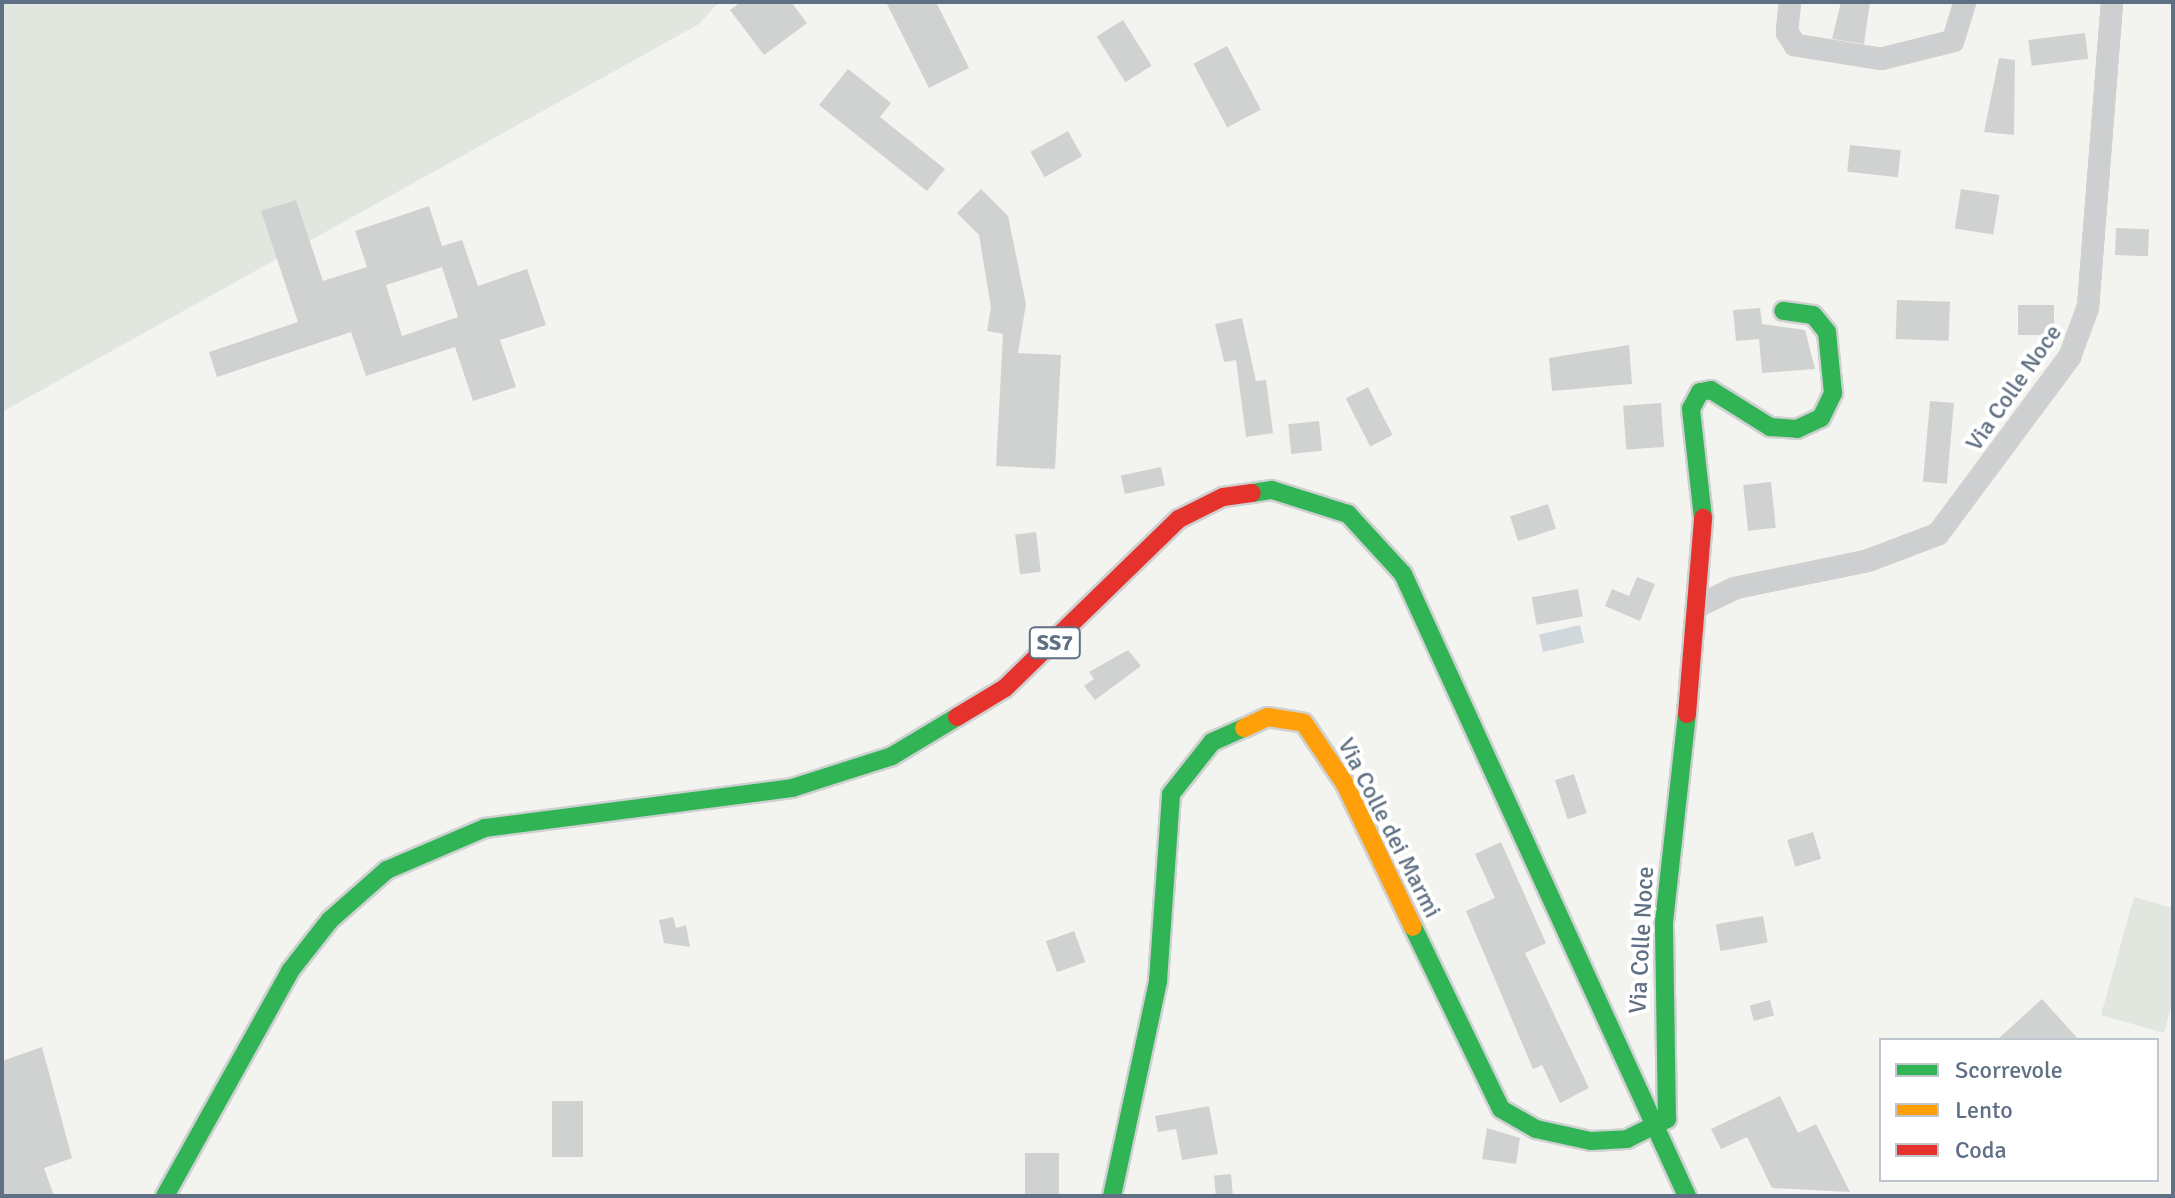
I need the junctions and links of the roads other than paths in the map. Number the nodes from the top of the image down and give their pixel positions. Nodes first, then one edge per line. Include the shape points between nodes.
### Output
1 (1790, 2) edge
2 (1965, 2) edge
3 (2112, 2) edge
4 (1783, 311) dead end
5 (1698, 606) junction
6 (1656, 1128) junction
7 (165, 1196) edge
8 (1112, 1196) edge
9 (1687, 1196) edge

1 - 2 street via 1787,32 1795,45 1872,59 1946,45 1961,30
3 - 5 street, Via Colle Noce via 2088,307 2070,356 1938,534 1867,561 1735,588
4 - 5 main road, Via Colle Noce via 1806,312 1824,325 1832,400 1815,423 1788,429 1756,422 1716,392 1695,397 1691,425 1706,533
5 - 6 main road, Via Colle Noce via 1663,933 1661,1042 1671,1107
6 - 7 main road, SS7 via 1403,574 1348,514 1272,490 1223,497 1179,519 1017,679 892,756 761,793 499,825 441,841 387,870 330,920 290,971
6 - 8 main road, Via Colle dei Marmi via 1618,1141 1580,1140 1529,1126 1501,1109 1345,784 1304,723 1268,717 1205,748 1171,794 1154,1006
6 - 9 main road, SS7

